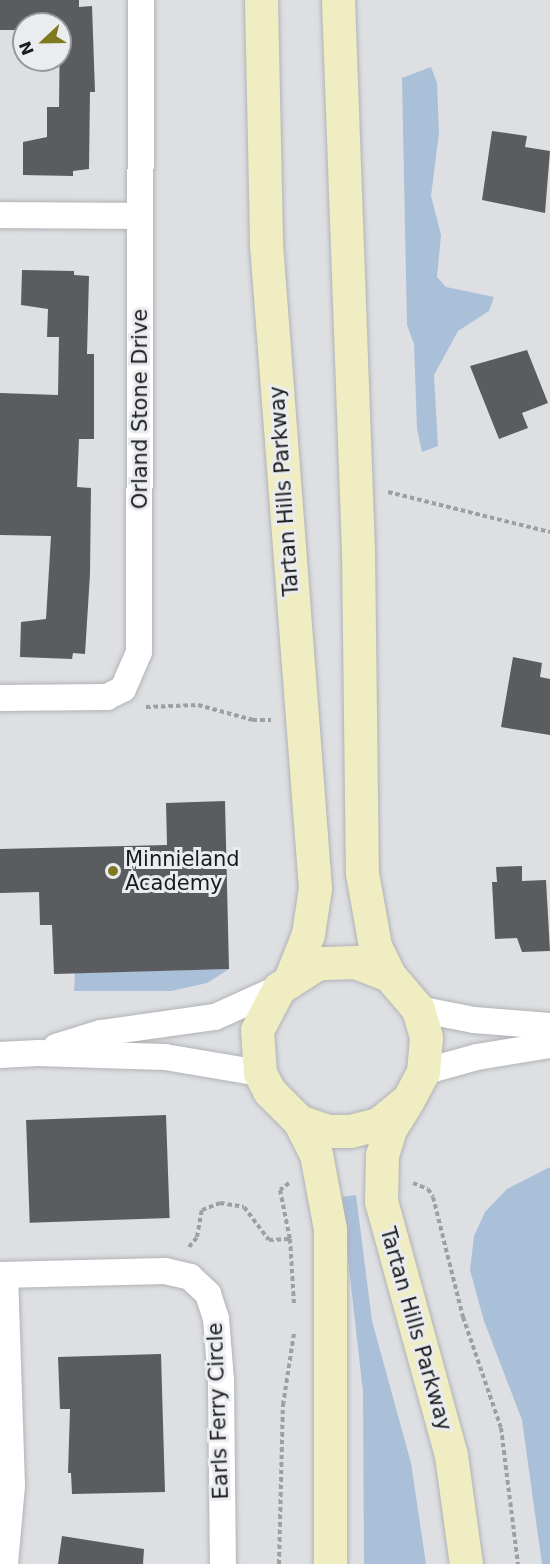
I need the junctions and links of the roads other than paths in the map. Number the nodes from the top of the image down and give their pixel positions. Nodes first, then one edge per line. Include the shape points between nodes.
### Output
1 (141, 0) edge
2 (261, 0) edge
3 (338, 0) edge
4 (0, 215) edge
5 (140, 216) junction
6 (0, 698) edge
7 (389, 975) junction
8 (285, 982) junction
9 (418, 1009) junction
10 (550, 1026) edge
11 (550, 1045) edge
12 (38, 1053) junction
13 (0, 1055) edge
14 (423, 1072) junction
15 (260, 1073) junction
16 (408, 1100) junction
17 (299, 1121) junction
18 (3, 1275) edge
19 (4, 1564) edge
20 (223, 1564) edge
21 (330, 1564) edge
22 (466, 1564) edge

1 - 5 street, Orland Stone Drive
2 - 8 street, Tartan Hills Parkway via 266,244 315,888 308,934
3 - 7 street, Tartan Hills Parkway via 355,484 362,873 375,946
4 - 5 street
5 - 6 street, Orland Stone Drive via 139,652 123,689 107,697
7 - 8 street, Tartan Hills Parkway via 372,966 336,960 318,963
7 - 9 street, Tartan Hills Parkway
8 - 12 street via 214,1017 101,1033
8 - 15 street, Tartan Hills Parkway via 257,1030
9 - 10 street via 474,1020
9 - 14 street, Tartan Hills Parkway via 426,1037
11 - 14 street via 477,1057
12 - 13 street
12 - 15 street via 165,1056
14 - 16 street, Tartan Hills Parkway
15 - 17 street, Tartan Hills Parkway via 283,1109
16 - 17 street, Tartan Hills Parkway via 378,1124 350,1131 328,1131
16 - 22 street, Tartan Hills Parkway via 390,1129 378,1179 395,1257 451,1455
17 - 21 street, Tartan Hills Parkway via 316,1154 330,1229
18 - 19 street via 12,1485
18 - 20 street, Earls Ferry Circle via 179,1273 190,1277 208,1294 216,1318

